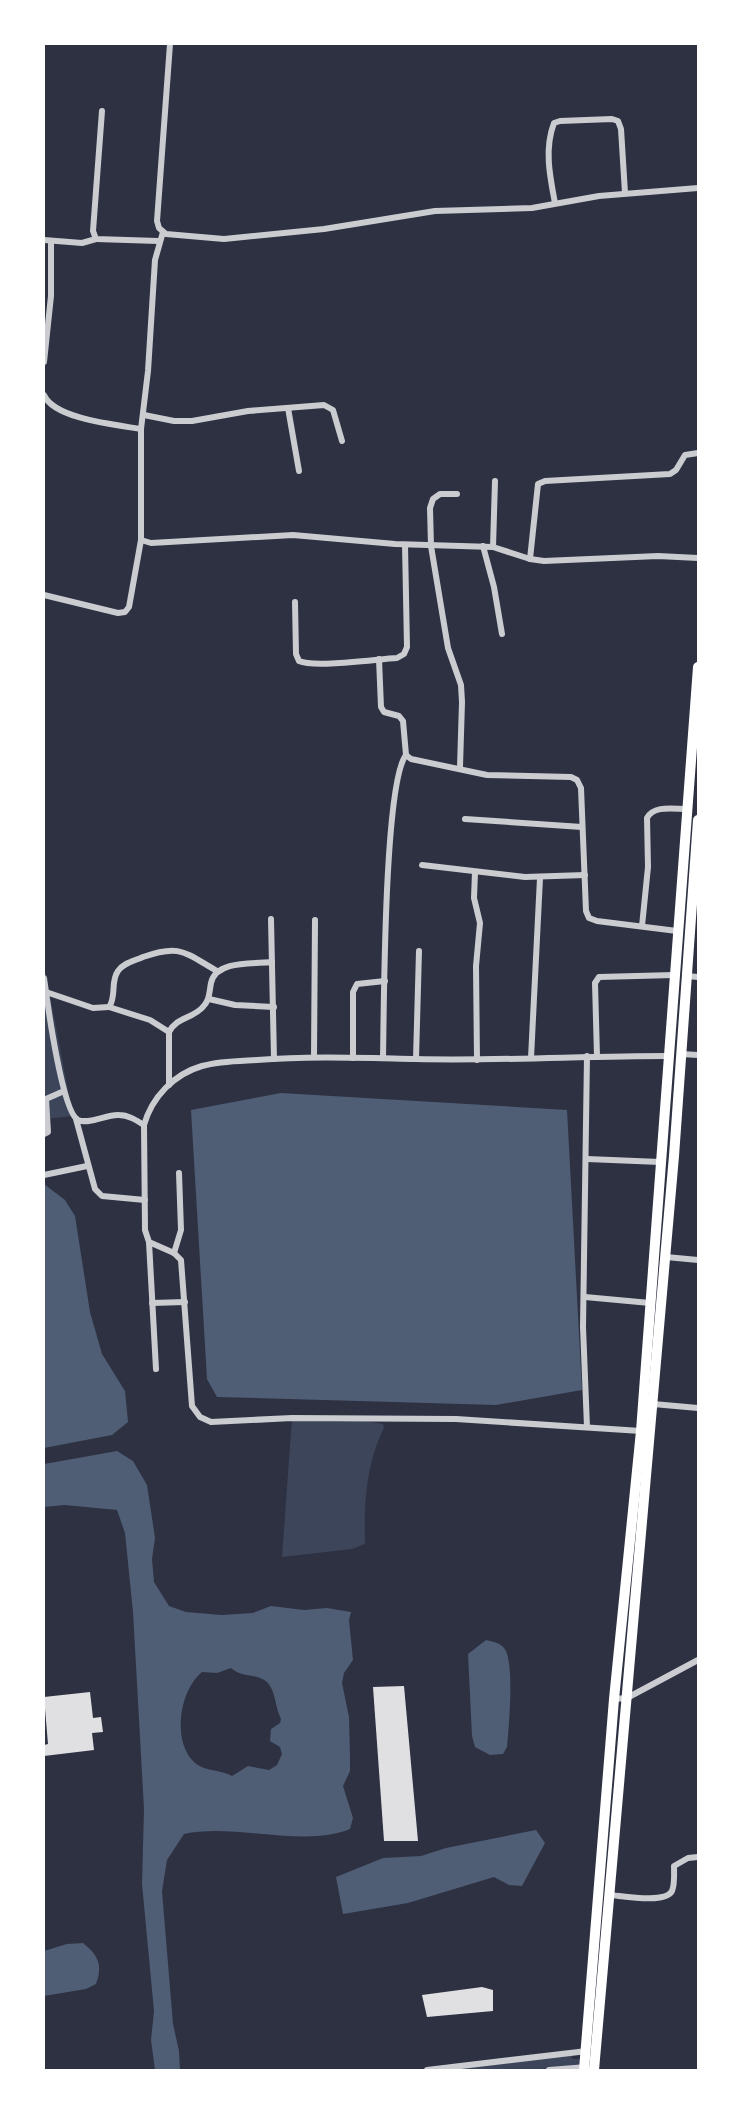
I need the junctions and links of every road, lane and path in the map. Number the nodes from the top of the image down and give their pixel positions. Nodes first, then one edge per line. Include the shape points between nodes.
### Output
1 (170, 44) edge
2 (102, 111) dead end
3 (699, 188) edge
4 (626, 194) junction
5 (555, 204) junction
6 (163, 232) junction
7 (96, 239) junction
8 (44, 240) edge
9 (51, 241) junction
10 (158, 241) junction
11 (44, 362) edge
12 (44, 395) edge
13 (288, 408) junction
14 (144, 415) junction
15 (141, 429) junction
16 (342, 441) dead end
17 (699, 453) edge
18 (299, 471) dead end
19 (495, 481) dead end
20 (457, 494) dead end
21 (141, 540) junction
22 (405, 545) junction
23 (431, 546) junction
24 (483, 546) junction
25 (493, 547) junction
26 (699, 558) edge
27 (530, 560) junction
28 (44, 595) edge
29 (295, 602) dead end
30 (502, 634) dead end
31 (379, 659) junction
32 (699, 667) edge
33 (405, 755) junction
34 (460, 767) junction
35 (687, 809) junction
36 (465, 819) dead end
37 (699, 820) edge
38 (582, 827) junction
39 (422, 865) dead end
40 (475, 872) junction
41 (585, 875) junction
42 (540, 878) junction
43 (696, 879) edge
44 (271, 919) dead end
45 (315, 920) dead end
46 (642, 926) junction
47 (677, 931) junction
48 (419, 951) dead end
49 (272, 962) junction
50 (217, 971) junction
51 (674, 975) junction
52 (693, 976) edge
53 (44, 978) edge
54 (385, 981) junction
55 (46, 992) junction
56 (209, 999) junction
57 (109, 1007) junction
58 (274, 1007) junction
59 (671, 1010) junction
60 (685, 1012) junction
61 (170, 1032) junction
62 (681, 1054) junction
63 (699, 1055) edge
64 (587, 1056) junction
65 (597, 1056) junction
66 (667, 1056) junction
67 (314, 1058) junction
68 (353, 1058) junction
69 (382, 1058) junction
70 (531, 1058) junction
71 (274, 1059) junction
72 (416, 1059) junction
73 (477, 1060) junction
74 (169, 1085) junction
75 (64, 1091) junction
76 (76, 1119) junction
77 (144, 1125) junction
78 (44, 1134) edge
79 (587, 1158) junction
80 (660, 1162) junction
81 (87, 1166) junction
82 (179, 1173) dead end
83 (44, 1175) edge
84 (145, 1200) junction
85 (149, 1242) junction
86 (174, 1253) junction
87 (666, 1257) junction
88 (699, 1260) edge
89 (585, 1297) junction
90 (185, 1302) junction
91 (152, 1303) junction
92 (650, 1303) junction
93 (156, 1369) dead end
94 (653, 1404) junction
95 (699, 1408) edge
96 (587, 1427) junction
97 (641, 1431) junction
98 (699, 1660) edge
99 (627, 1698) junction
100 (614, 1699) junction
101 (699, 1857) edge
102 (610, 1894) junction
103 (589, 2050) junction
104 (589, 2069) edge
105 (427, 2070) edge
106 (549, 2070) edge

1 - 6 street via 157,221
2 - 7 street via 93,231
3 - 4 street
4 - 5 street
4 - 5 street via 618,121 560,121 554,123 551,131 548,154
5 - 6 street via 507,210 435,211 324,229 224,239
6 - 10 street
7 - 9 street via 82,243
7 - 10 street
8 - 9 street
9 - 11 street via 51,296
10 - 14 street
12 - 15 street via 54,408
13 - 14 street via 192,421
13 - 16 street via 329,406
13 - 18 street
14 - 15 street
15 - 21 street
17 - 27 street via 685,455 670,474 538,484
19 - 25 street
20 - 23 street via 440,494 433,499
21 - 22 street via 151,543 276,534
21 - 28 street via 125,612
22 - 23 street
22 - 31 street via 407,647 397,658
23 - 24 street
23 - 34 street via 448,648 461,685
24 - 25 street
24 - 30 street
25 - 27 street
26 - 27 street
29 - 31 street via 299,661
31 - 33 street via 381,707 403,721
32 - 35 main road
33 - 34 street
33 - 54 street via 399,770 390,844
34 - 38 street via 487,775 571,777 581,788
35 - 46 street via 656,809 646,818 648,867
35 - 47 main road
36 - 38 street
37 - 43 main road
38 - 41 street
39 - 40 street
40 - 42 street
40 - 73 street via 474,898 480,923 476,966
41 - 42 street
41 - 46 street via 589,918
42 - 70 street
43 - 52 main road
44 - 49 street
45 - 67 street
46 - 47 street
47 - 51 main road
48 - 72 street
49 - 50 street
49 - 58 street
50 - 56 street
50 - 57 street via 181,951 160,951 119,969 114,1000
51 - 59 main road
51 - 65 street via 599,977 595,983
52 - 60 main road
53 - 55 street
54 - 68 street via 357,984 353,992
54 - 69 street
55 - 57 street via 93,1008
55 - 75 street
56 - 58 street
56 - 61 street via 201,1009 173,1024
57 - 61 street via 150,1020
58 - 71 street
59 - 60 main road
59 - 66 main road
60 - 62 main road
61 - 74 street
62 - 63 street
62 - 87 main road
64 - 65 street
64 - 70 street
64 - 79 street
65 - 66 street
66 - 80 main road
67 - 68 street
67 - 71 street
68 - 69 street
69 - 72 street
70 - 73 street
71 - 74 street via 201,1066
72 - 73 street
74 - 77 street via 148,1110
75 - 76 street
75 - 78 street via 46,1099 49,1126
76 - 77 street via 82,1122 117,1114
76 - 81 street
77 - 84 street
79 - 80 street
79 - 89 street
80 - 92 main road
81 - 83 street
81 - 84 street via 94,1189 102,1196
82 - 86 street via 181,1230
84 - 85 street
85 - 86 street
85 - 91 street
86 - 90 street via 181,1260
87 - 88 street
87 - 94 main road
89 - 92 street
89 - 96 street
90 - 91 street
90 - 96 street via 192,1406 200,1417 211,1422 292,1418 456,1419
91 - 93 street
92 - 97 main road
94 - 95 street
94 - 99 main road
96 - 97 street
97 - 100 main road
98 - 99 street
99 - 100 street
99 - 102 main road
100 - 103 main road
101 - 102 street via 674,1866 672,1891 666,1896
102 - 103 main road
103 - 104 main road
103 - 105 street
104 - 106 street

